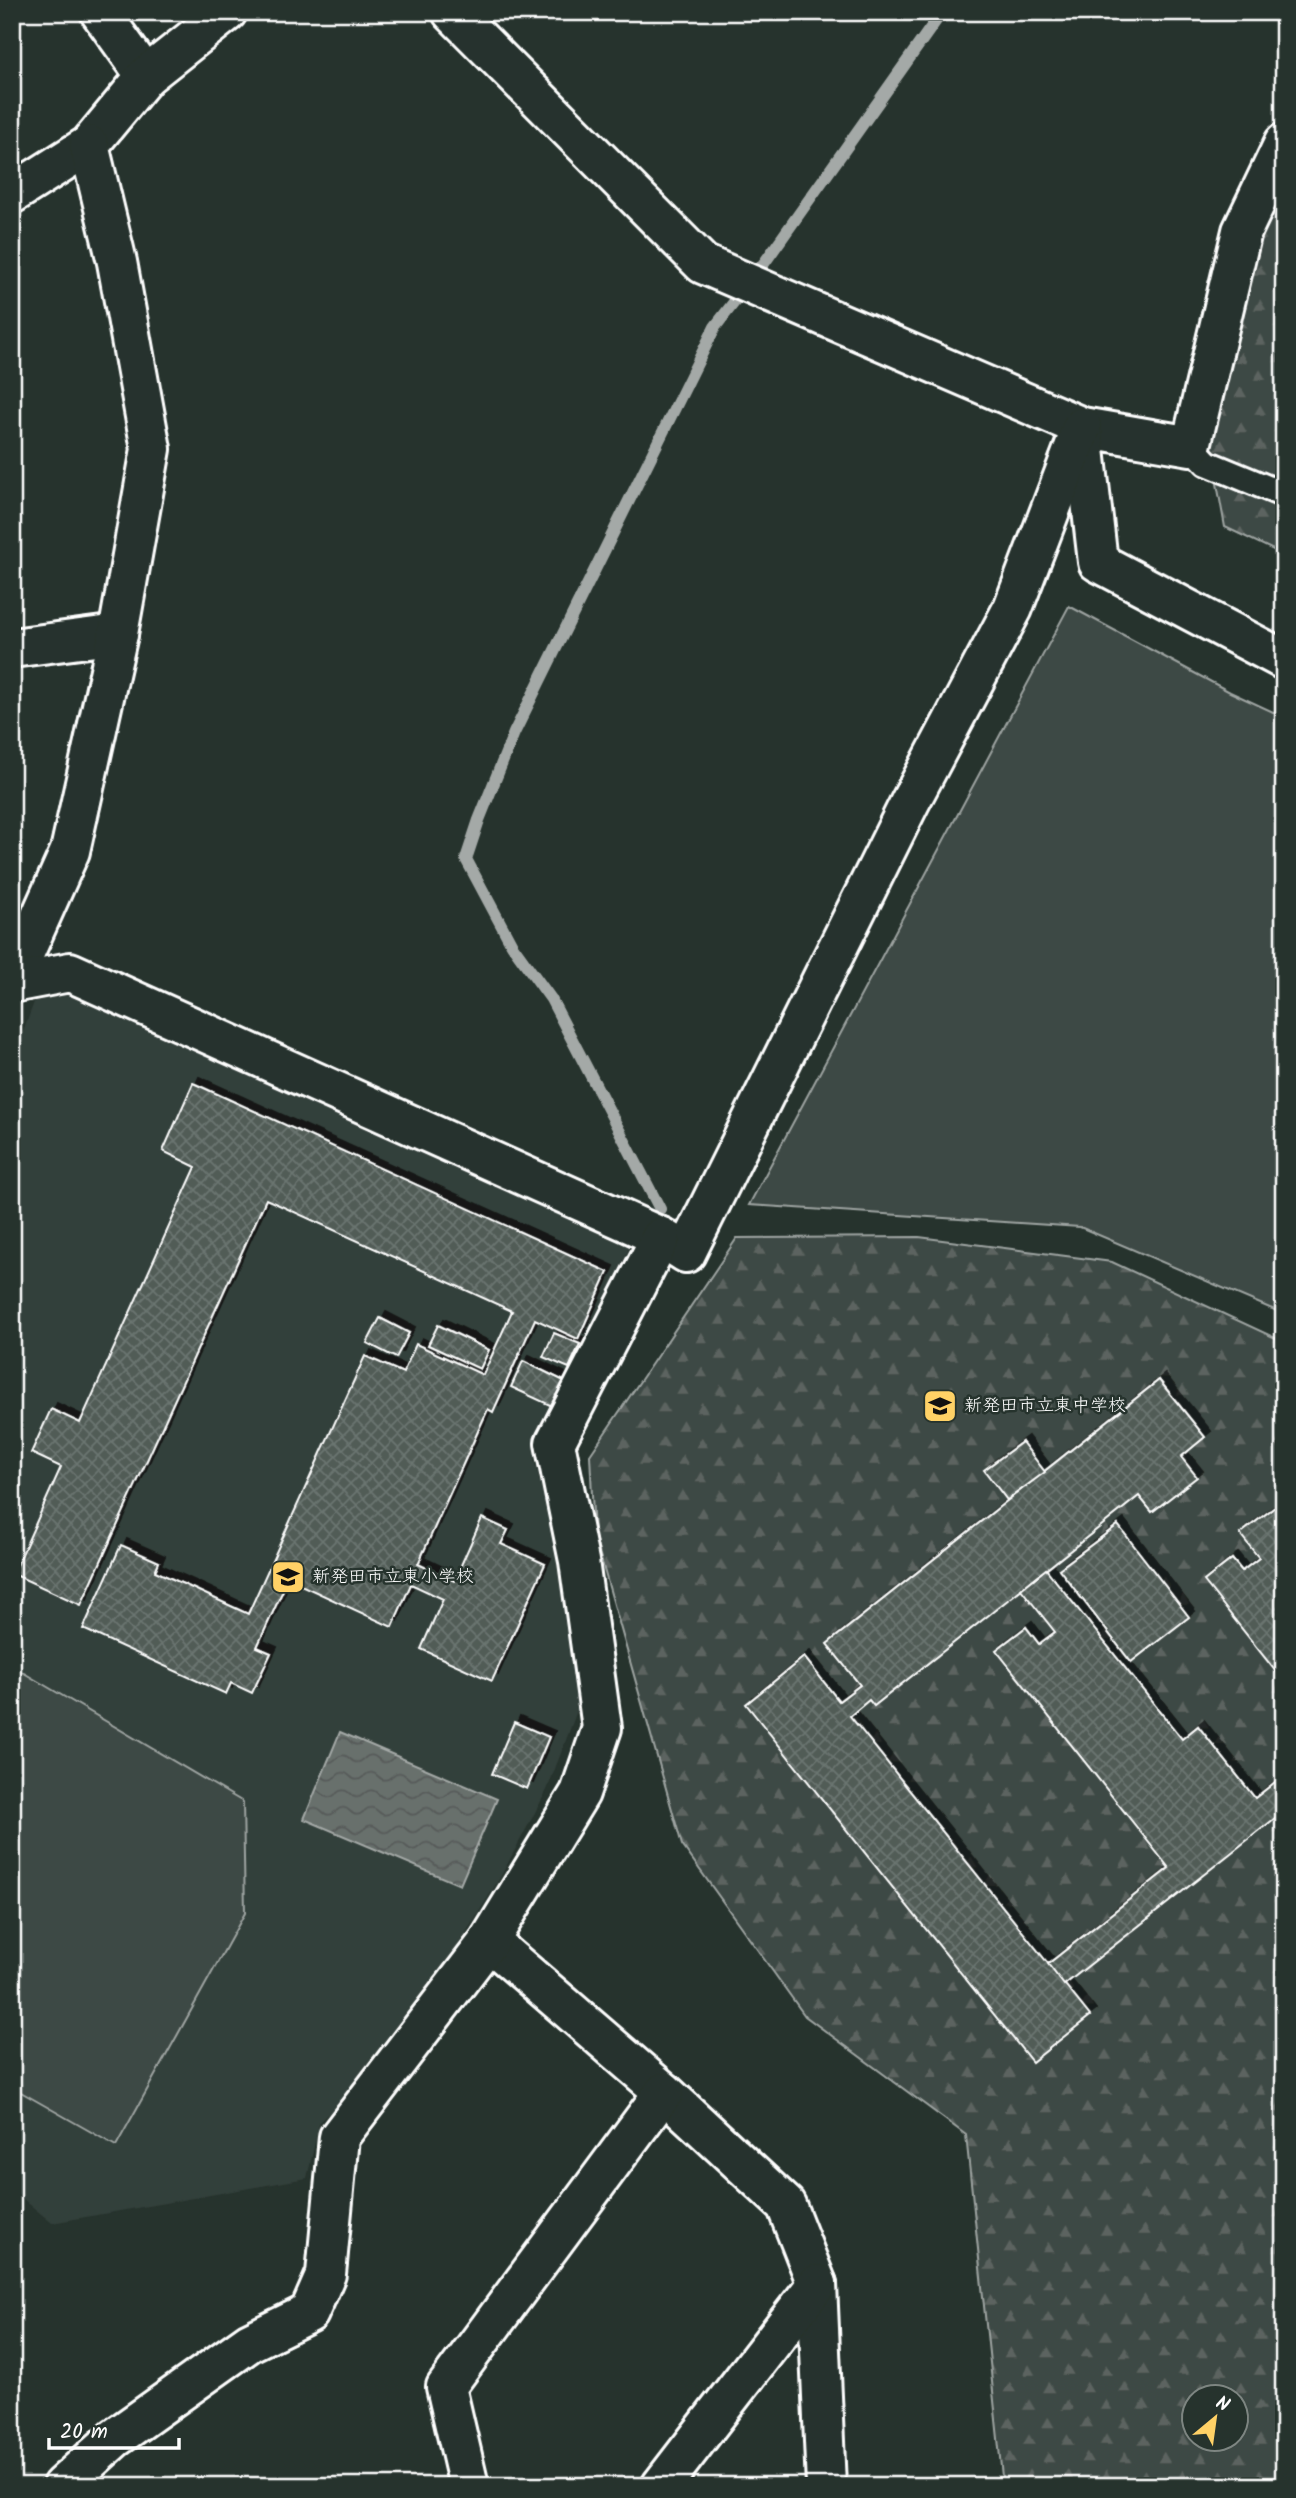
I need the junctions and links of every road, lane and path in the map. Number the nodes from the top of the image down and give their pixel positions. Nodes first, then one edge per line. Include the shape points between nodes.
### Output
1 (100, 12) edge
2 (227, 12) edge
3 (452, 12) edge
4 (146, 76) junction
5 (1284, 144) edge
6 (89, 145) junction
7 (12, 194) edge
8 (1082, 427) junction
9 (1191, 446) junction
10 (1284, 495) edge
11 (118, 634) junction
12 (12, 648) edge
13 (1284, 660) edge
14 (12, 982) edge
15 (661, 1237) junction
16 (489, 1941) junction
17 (664, 2092) junction
18 (817, 2284) junction
19 (62, 2486) edge
20 (469, 2486) edge
21 (661, 2486) edge
22 (826, 2486) edge

1 - 4 street
2 - 4 street
3 - 8 street via 703,264
4 - 6 street
5 - 9 street via 1242,231
6 - 7 street
6 - 11 street via 117,262 151,449
8 - 9 street
8 - 13 street via 1098,562
8 - 15 street via 1013,608 910,802 686,1253
9 - 10 lane via 1207,463
11 - 12 street
11 - 14 street via 69,851
14 - 15 street via 70,972
15 - 16 street via 555,1443 579,1561 602,1728 580,1793
16 - 17 street
16 - 19 street via 339,2137 326,2274 309,2313 250,2342 115,2438
17 - 18 street via 786,2205
17 - 20 street via 446,2387
18 - 21 street
18 - 22 street

